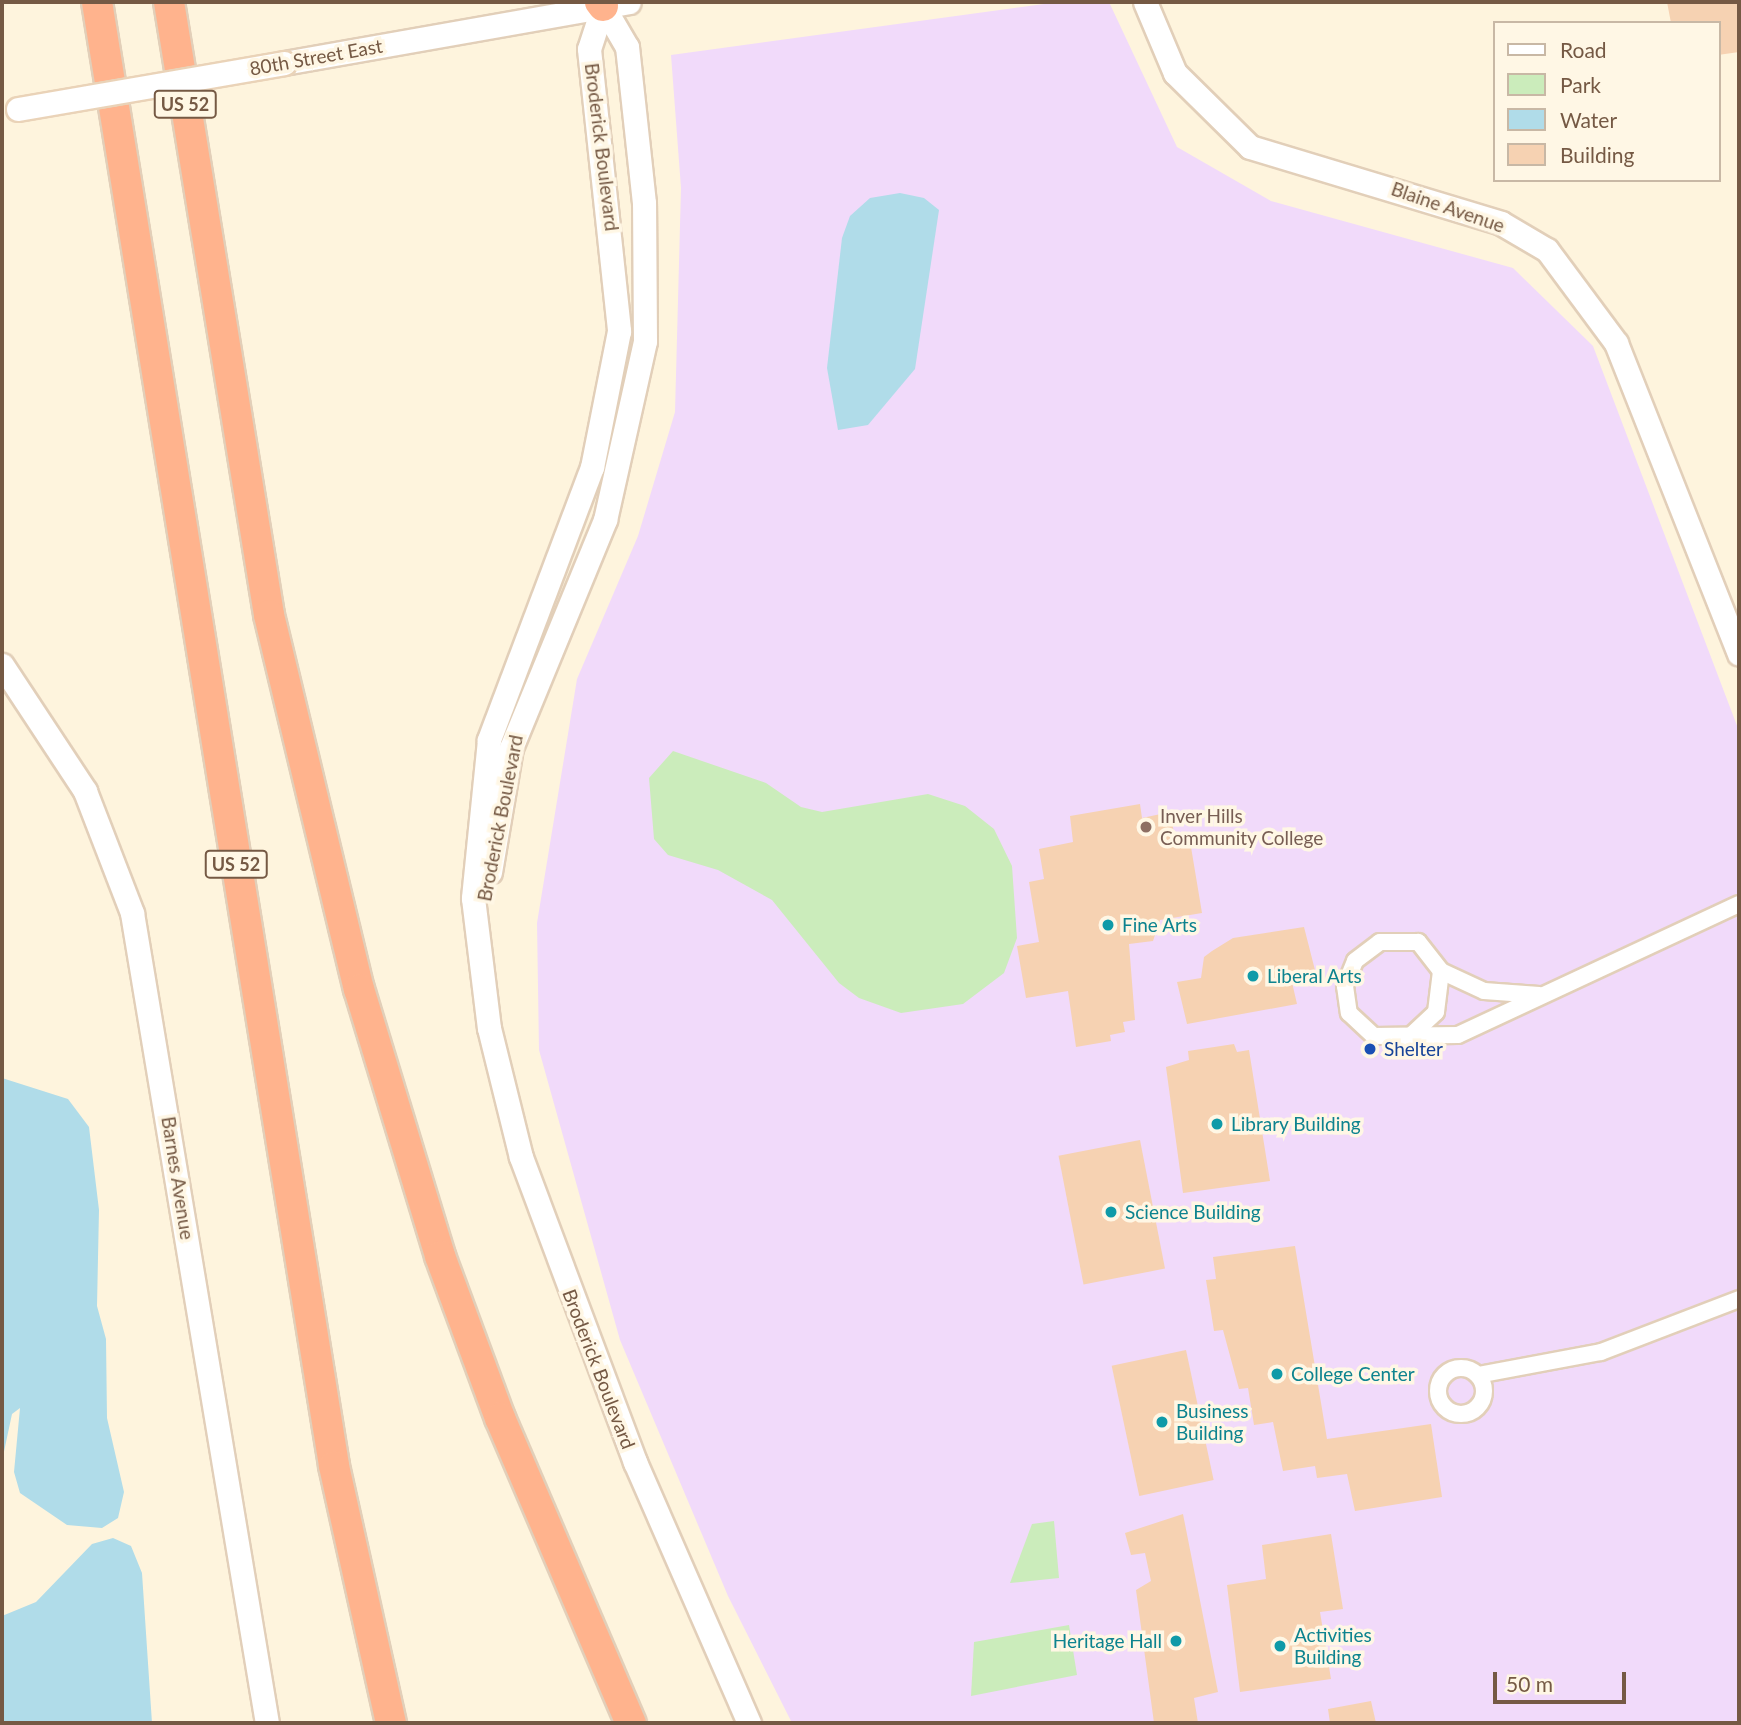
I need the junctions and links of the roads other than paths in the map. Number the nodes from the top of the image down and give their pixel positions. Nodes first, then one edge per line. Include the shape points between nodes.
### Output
1 (79, 2) edge
2 (97, 2) edge
3 (169, 2) edge
4 (188, 2) edge
5 (1145, 2) edge
6 (609, 3) edge
7 (10, 110) edge
8 (201, 207) junction
9 (131, 219) junction
10 (1739, 654) edge
11 (2, 665) edge
12 (1739, 904) edge
13 (479, 919) junction
14 (1441, 971) junction
15 (1539, 995) junction
16 (1406, 1040) junction
17 (1739, 1299) edge
18 (1478, 1374) dead end
19 (267, 1723) edge
20 (391, 1723) edge
21 (631, 1723) edge
22 (750, 1723) edge

1 - 9 highway
2 - 9 highway, US 52
3 - 8 highway, US 52
4 - 8 highway
5 - 10 street, Blaine Avenue via 1175,73 1250,147 1501,223 1547,250 1616,342
6 - 7 street, 80th Street East, bridge
6 - 13 street, Broderick Boulevard via 589,50 619,331 592,467 489,740 473,898
6 - 13 street, Broderick Boulevard via 627,47 644,203 645,341 605,520 510,748
8 - 21 highway, US 52 via 276,654 359,989 440,1256 500,1418
9 - 20 highway, US 52 via 334,1466
11 - 19 street, Barnes Avenue via 85,791 132,913
12 - 15 street
13 - 22 street, Broderick Boulevard via 489,1028 521,1157 635,1462
14 - 15 street via 1484,991
14 - 16 street via 1436,1012
14 - 16 street via 1418,942 1380,942 1355,961 1345,986 1349,1013 1374,1036
15 - 16 street via 1458,1035
17 - 18 street via 1601,1352

